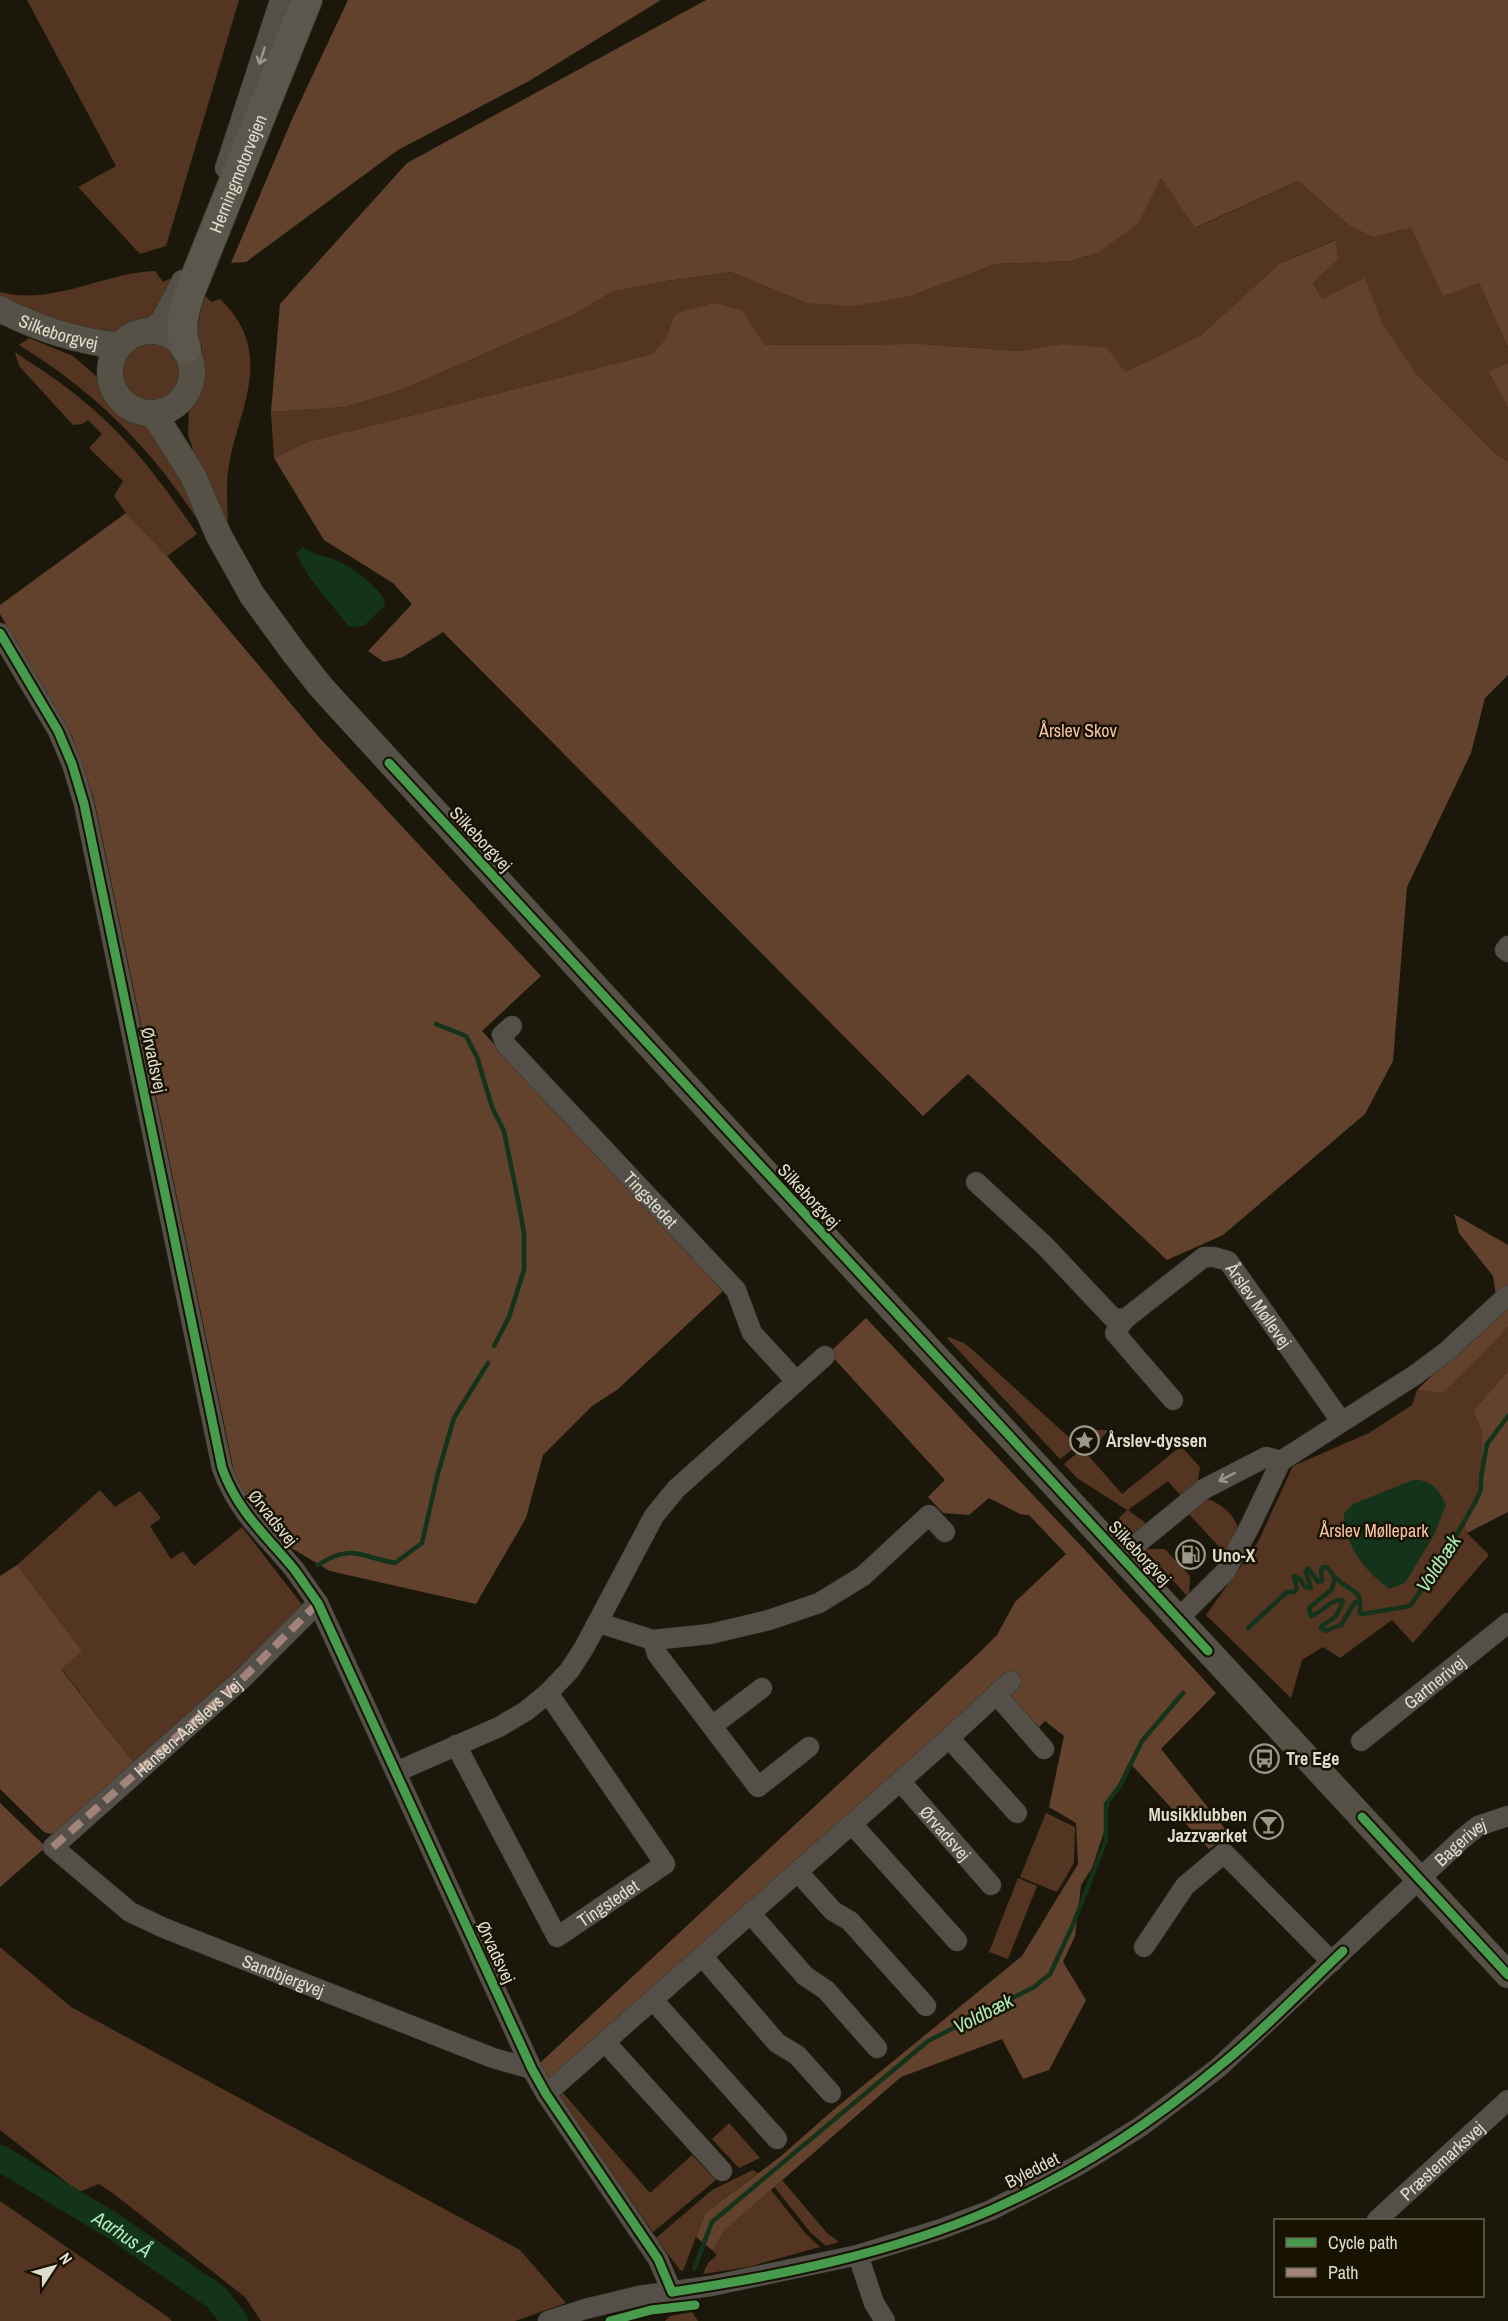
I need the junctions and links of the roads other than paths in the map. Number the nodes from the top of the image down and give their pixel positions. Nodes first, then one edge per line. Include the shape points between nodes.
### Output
1 (280, 0) edge
2 (307, 0) edge
3 (322, 0) edge
4 (242, 161) junction
5 (0, 309) edge
6 (0, 319) edge
7 (148, 331) junction
8 (119, 346) junction
9 (186, 349) junction
10 (110, 370) junction
11 (177, 405) junction
12 (154, 414) junction
13 (193, 476) junction
14 (0, 633) edge
15 (1508, 946) edge
16 (1508, 952) edge
17 (512, 1026) dead end
18 (976, 1182) dead end
19 (1508, 1295) edge
20 (1125, 1319) junction
21 (825, 1356) dead end
22 (796, 1381) junction
23 (1173, 1400) dead end
24 (1341, 1421) junction
25 (1281, 1461) junction
26 (945, 1532) dead end
27 (1121, 1557) junction
28 (318, 1603) junction
29 (1178, 1618) junction
30 (599, 1623) junction
31 (1508, 1623) edge
32 (653, 1640) junction
33 (762, 1688) dead end
34 (548, 1693) junction
35 (712, 1726) junction
36 (949, 1738) junction
37 (1361, 1741) dead end
38 (456, 1745) junction
39 (809, 1747) dead end
40 (1044, 1749) dead end
41 (396, 1772) junction
42 (900, 1781) junction
43 (1017, 1813) dead end
44 (1508, 1816) edge
45 (852, 1824) junction
46 (53, 1846) joint
47 (797, 1871) junction
48 (1419, 1879) junction
49 (992, 1885) dead end
50 (750, 1913) junction
51 (957, 1941) dead end
52 (1144, 1947) dead end
53 (702, 1956) junction
54 (1332, 1962) junction
55 (1508, 1975) edge
56 (653, 2000) junction
57 (926, 2006) dead end
58 (605, 2042) junction
59 (878, 2048) dead end
60 (532, 2069) junction
61 (831, 2093) dead end
62 (546, 2094) junction
63 (1508, 2100) edge
64 (777, 2139) dead end
65 (722, 2172) dead end
66 (1378, 2219) edge
67 (858, 2255) junction
68 (672, 2292) junction
69 (548, 2321) edge
70 (885, 2321) edge

1 -> 7 street, Herningmotorvejen via 206,221 174,298 161,320
2 - 4 highway, Herningmotorvejen
3 - 4 highway
4 - 9 highway, Herningmotorvejen via 183,314
5 - 8 main road, Silkeborgvej via 61,335
6 - 10 main road, Silkeborgvej
7 - 8 main road via 132,335
7 - 9 main road via 169,335
8 - 10 main road
9 - 11 main road via 192,363 192,379
10 - 12 main road via 115,393 122,402 142,413
11 - 12 main road
11 - 13 main road, Silkeborgvej
12 - 13 main road, Silkeborgvej
13 - 27 main road, Silkeborgvej via 219,536 252,595 321,687
14 - 28 street, Ørvadsvej via 58,731 84,804 222,1468 230,1491 244,1512
15 - 16 street
17 - 22 street, Tingstedet via 502,1035 506,1045 736,1290 753,1333
18 - 20 street via 1045,1246 1113,1318
19 - 24 street via 1446,1353
20 - 23 street via 1115,1333
20 - 24 street, Årslev Møllevej via 1204,1257 1228,1261
21 - 22 street
22 - 30 street via 676,1489 654,1516
24 - 25 street
25 -> 27 street via 1266,1457 1204,1489
25 - 29 street via 1225,1572
26 - 32 street via 928,1515 863,1576 819,1603 710,1634
27 - 29 main road, Silkeborgvej
28 - 41 street, Ørvadsvej
28 - 46 street, Hansen-Aarslevs Vej via 242,1679
29 - 48 main road, Silkeborgvej
30 - 32 street
30 - 34 street via 569,1671
31 - 37 street, Gartnerivej
32 - 35 street via 657,1654
33 - 35 street
34 - 38 street via 526,1711
34 - 38 street, Tingstedet via 665,1864 557,1937
35 - 39 street via 758,1787
36 - 40 street via 1004,1687
36 - 42 street
36 - 43 street
38 - 41 street
41 - 60 street, Ørvadsvej
42 - 45 street
42 - 49 street, Ørvadsvej
44 - 48 street, Bagerivej via 1478,1826
45 - 47 street
45 - 51 street
46 - 60 street, Sandbjergvej via 130,1912 164,1928 493,2058
47 - 50 street
47 - 57 street via 833,1911 850,1921
48 - 54 street, Byleddet
48 - 55 main road, Silkeborgvej
50 - 53 street
50 - 59 street via 805,1976 826,1990
52 - 54 street via 1185,1886 1224,1853
53 - 56 street
53 - 61 street via 777,2043 797,2055
54 - 67 street, Byleddet via 1218,2068 1104,2150 991,2210
56 - 58 street
56 - 64 street
58 - 62 street
58 - 65 street
60 - 62 street, Ørvadsvej
62 - 68 street, Ørvadsvej via 652,2251
63 - 66 street, Præstemarksvej
67 - 68 street, Byleddet
67 - 70 street via 874,2303
68 - 69 street, Byleddet via 639,2296

